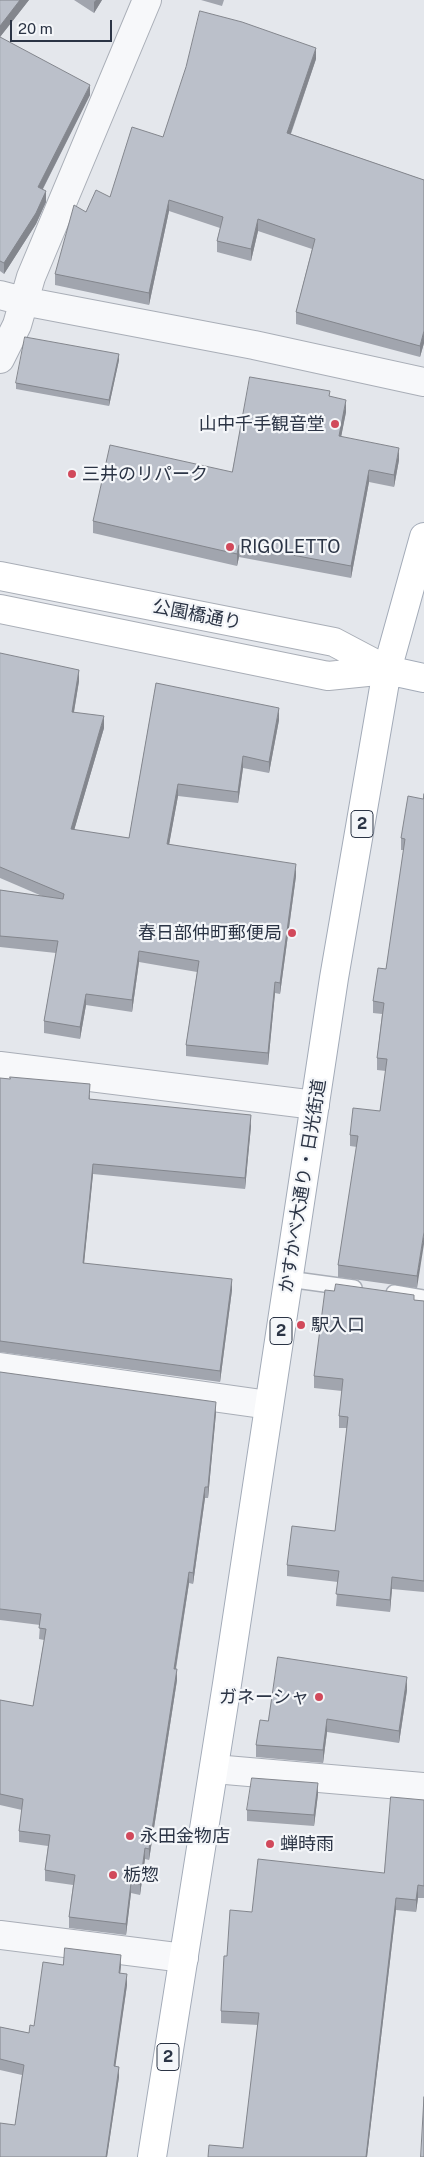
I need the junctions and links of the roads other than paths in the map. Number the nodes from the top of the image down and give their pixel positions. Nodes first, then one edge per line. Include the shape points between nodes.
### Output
1 (147, 0) edge
2 (11, 298) edge
3 (0, 359) edge
4 (424, 382) edge
5 (424, 536) edge
6 (0, 576) edge
7 (0, 609) edge
8 (387, 670) junction
9 (424, 678) edge
10 (0, 1066) edge
11 (315, 1105) junction
12 (288, 1279) junction
13 (424, 1298) edge
14 (0, 1367) edge
15 (269, 1405) junction
16 (214, 1769) junction
17 (424, 1787) edge
18 (0, 1935) edge
19 (184, 1958) junction
20 (152, 2157) edge

1 - 2 street via 31,277
2 - 3 street via 17,325
2 - 4 street
5 - 8 main road, かすかべ大通り・日光街道 / 2
6 - 8 main road, 公園橋通り via 334,642
7 - 8 main road, 公園橋通り via 328,676
8 - 9 main road, 公園橋通り
8 - 11 main road, かすかべ大通り・日光街道 / 2
10 - 11 street
11 - 12 main road, かすかべ大通り・日光街道 / 2
12 - 13 lane
12 - 15 main road, かすかべ大通り・日光街道 / 2
14 - 15 street
15 - 16 main road, かすかべ大通り・日光街道 / 2
16 - 17 street
16 - 19 main road, かすかべ大通り・日光街道 / 2
18 - 19 street
19 - 20 main road, 2

